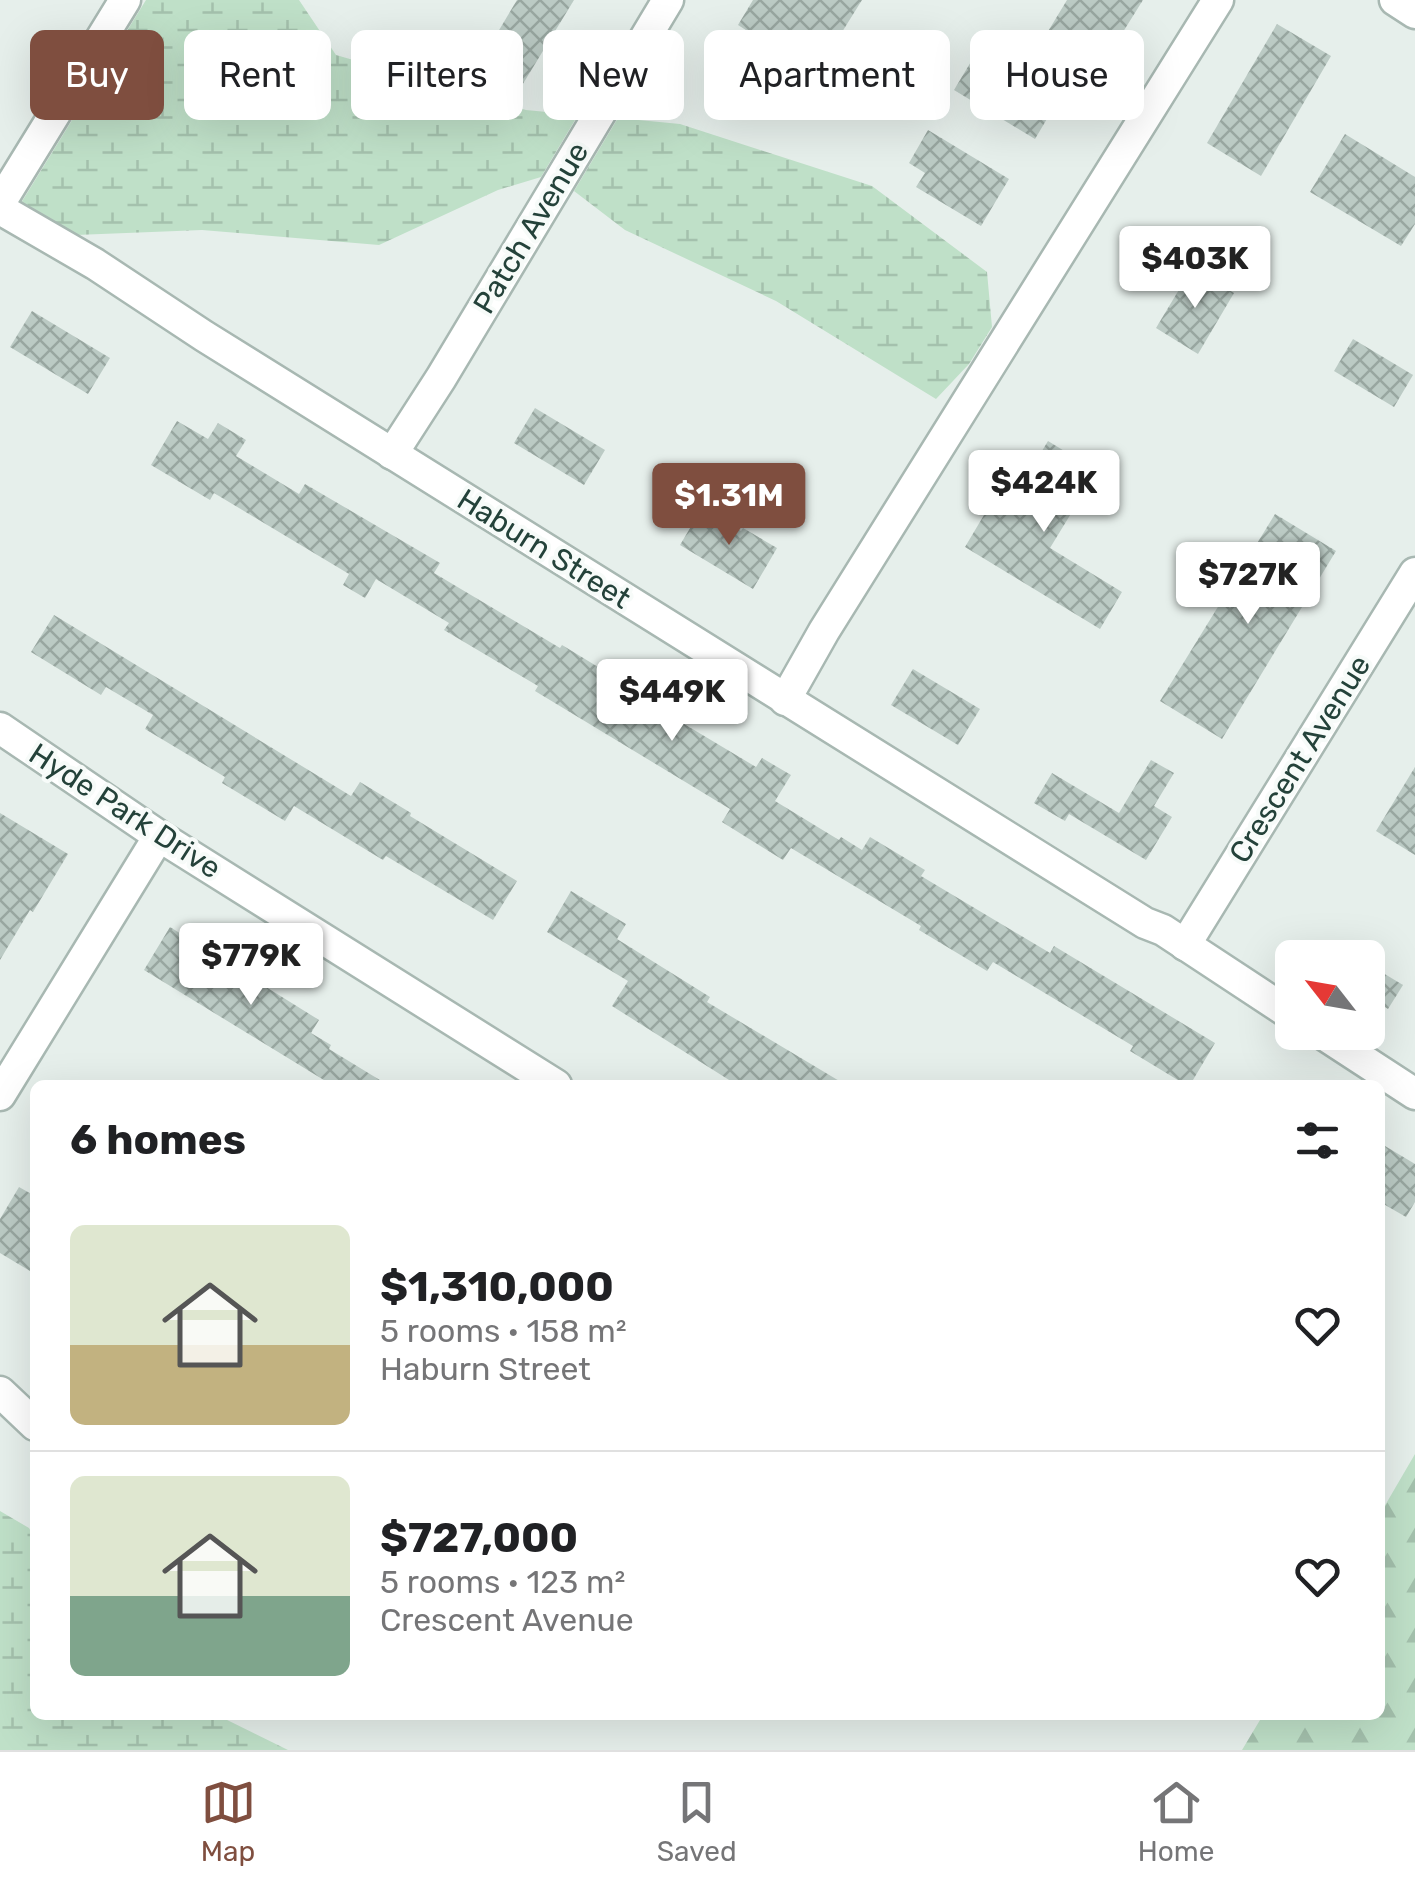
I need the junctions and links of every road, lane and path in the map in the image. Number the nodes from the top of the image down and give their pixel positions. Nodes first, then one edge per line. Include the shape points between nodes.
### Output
1 (125, 0) edge
2 (668, 0) edge
3 (1218, 0) edge
4 (1395, 0) edge
5 (1415, 12) edge
6 (0, 206) edge
7 (392, 454) junction
8 (1415, 573) edge
9 (784, 700) junction
10 (0, 728) edge
11 (159, 836) junction
12 (1184, 945) junction
13 (1275, 1004) edge
14 (1348, 1050) edge
15 (548, 1080) edge
16 (1415, 1094) edge
17 (0, 1095) edge
18 (0, 1392) edge
19 (30, 1420) edge

1 - 6 street
2 - 7 street, Patch Avenue
3 - 9 street
4 - 5 street
6 - 7 street, Haburn Street
7 - 9 street, Haburn Street
8 - 12 street, Crescent Avenue
9 - 12 street, Haburn Street
10 - 11 street, Hyde Park Drive
11 - 15 street, Hyde Park Drive
11 - 17 street
12 - 13 street, Haburn Street
14 - 16 street
18 - 19 street

